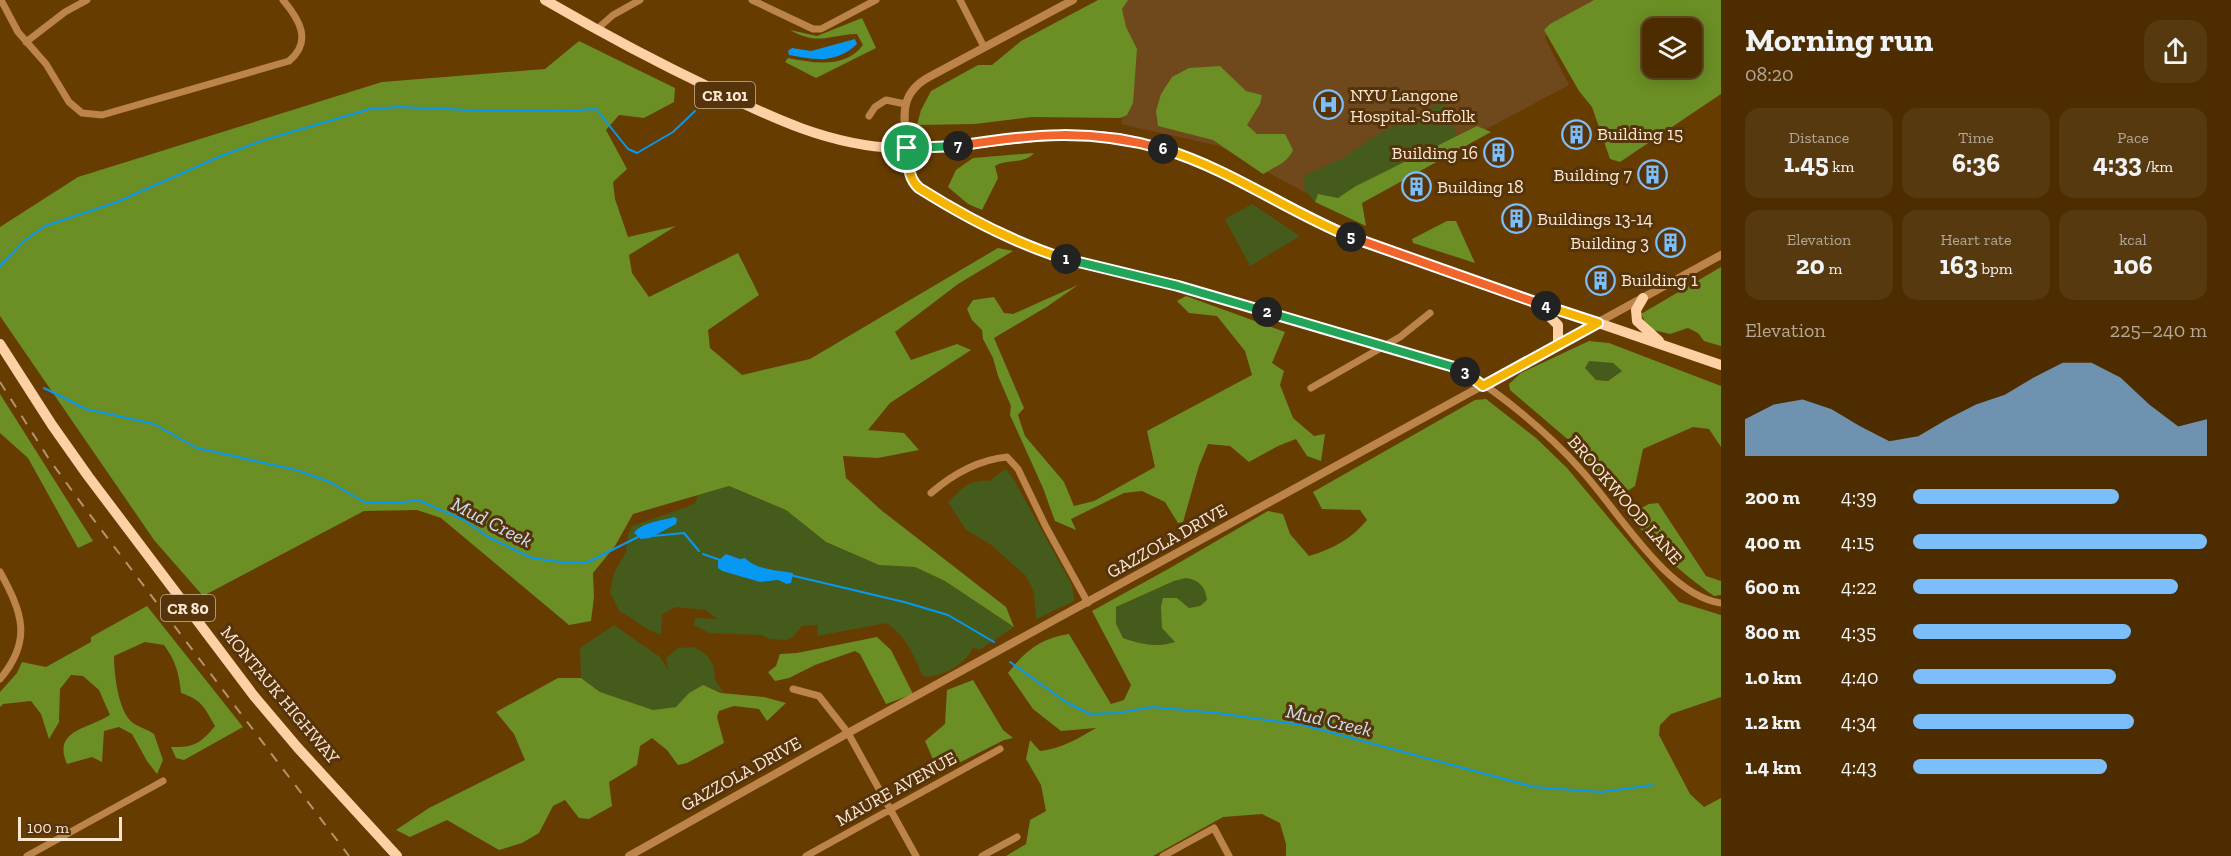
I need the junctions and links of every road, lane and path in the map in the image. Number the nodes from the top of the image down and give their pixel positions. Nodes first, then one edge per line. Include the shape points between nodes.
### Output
1 (1, 0) edge
2 (87, 0) edge
3 (283, 0) edge
4 (545, 0) edge
5 (639, 0) edge
6 (752, 0) edge
7 (876, 0) edge
8 (960, 0) edge
9 (1073, 0) edge
10 (596, 30) junction
11 (26, 42) junction
12 (984, 47) junction
13 (905, 104) junction
14 (869, 116) dead end
15 (907, 148) junction
16 (1721, 255) edge
17 (1643, 298) junction
18 (1534, 302) junction
19 (1430, 313) dead end
20 (1598, 323) junction
21 (0, 344) edge
22 (1558, 345) junction
23 (1382, 347) junction
24 (1667, 347) junction
25 (1721, 365) edge
26 (1483, 386) junction
27 (1311, 388) dead end
28 (931, 493) dead end
29 (0, 572) edge
30 (1088, 603) junction
31 (1721, 603) edge
32 (0, 679) edge
33 (793, 689) dead end
34 (848, 733) junction
35 (1000, 749) dead end
36 (163, 781) dead end
37 (890, 809) junction
38 (1017, 837) dead end
39 (27, 856) edge
40 (397, 856) edge
41 (629, 856) edge
42 (806, 856) edge
43 (916, 856) edge
44 (982, 856) edge
45 (1163, 856) edge
46 (1229, 856) edge

1 - 11 street
2 - 11 street
3 - 11 street via 299,23 301,48 289,61 110,114 82,113 69,102 46,64
4 - 10 main road, CR 101
5 - 10 street
6 - 7 street via 813,29 821,29
8 - 12 street
9 - 12 street
10 - 15 main road, CR 101 via 787,124 859,144
12 - 13 street via 918,83
13 - 14 street via 886,100
13 - 15 street
15 - 18 main road, CR 101 via 956,147 1052,134 1136,141 1209,166 1344,234
15 - 23 street, BROOKWOOD LANE via 909,173 919,188 986,227 1025,244
16 - 17 street, GAZZOLA DRIVE
17 - 20 street, GAZZOLA DRIVE
17 - 24 main road via 1636,310 1636,321
18 - 20 main road, CR 101
18 - 22 main road via 1558,325
19 - 23 street
20 - 22 street, GAZZOLA DRIVE
20 - 24 main road, CR 101
21 - 40 main road, MONTAUK HIGHWAY / CR 80 via 88,476 254,696
22 - 26 street, GAZZOLA DRIVE
23 - 26 street, BROOKWOOD LANE via 1454,367
23 - 27 street
24 - 25 main road, CR 101
26 - 30 street, GAZZOLA DRIVE
26 - 31 street, BROOKWOOD LANE via 1569,457 1665,571 1696,594
28 - 30 street via 964,470 1007,457 1018,470
29 - 32 street via 22,623 15,656
30 - 34 street, GAZZOLA DRIVE
33 - 34 street via 819,696
34 - 37 street
34 - 41 street, GAZZOLA DRIVE
35 - 37 street, MAURE AVENUE
36 - 39 street
37 - 42 street, MAURE AVENUE
37 - 43 street
38 - 44 street
45 - 46 street via 1214,828

